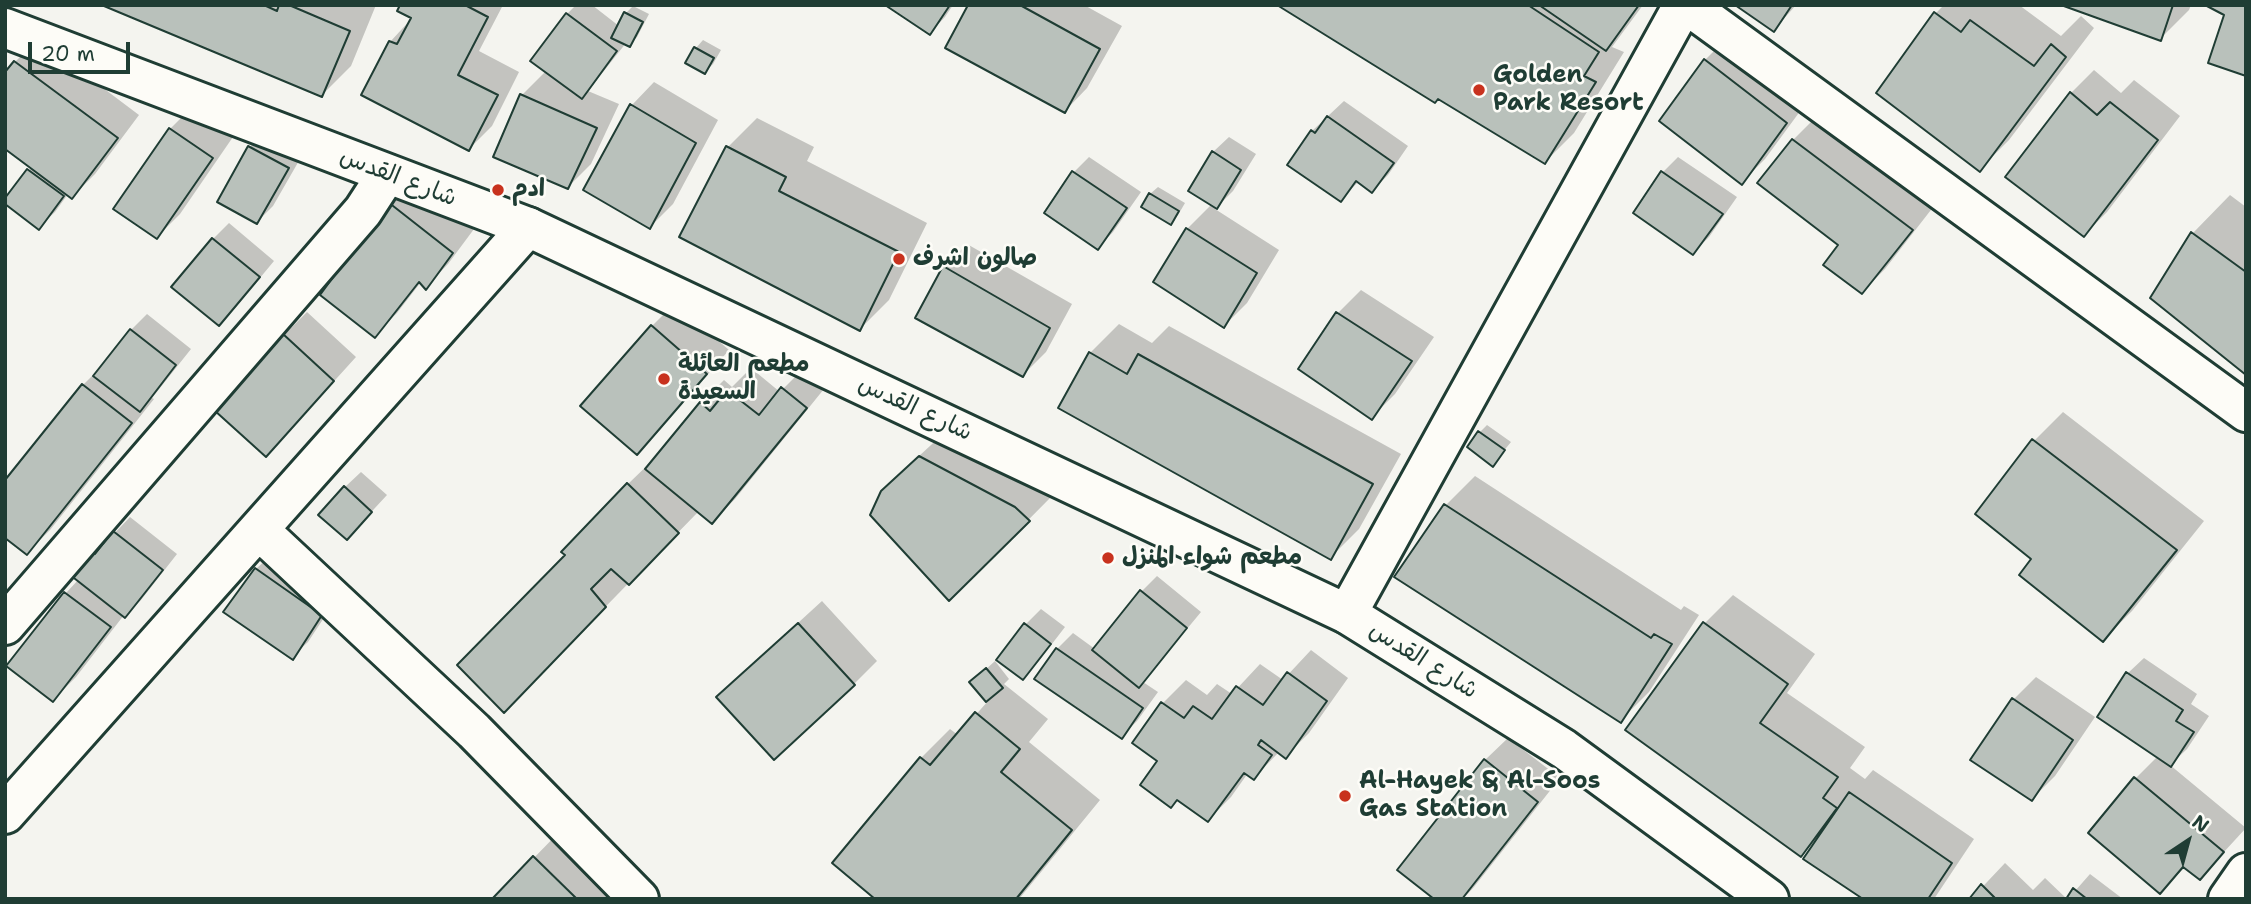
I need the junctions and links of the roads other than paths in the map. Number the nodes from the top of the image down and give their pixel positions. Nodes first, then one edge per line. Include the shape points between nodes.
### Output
1 (1685, 5) edge
2 (5, 28) edge
3 (387, 174) junction
4 (528, 227) junction
5 (2246, 412) edge
6 (259, 530) junction
7 (1347, 614) junction
8 (5, 625) edge
9 (5, 814) edge
10 (2246, 873) edge
11 (639, 899) edge
12 (1769, 899) edge
13 (2228, 899) edge

1 - 5 street
1 - 7 street
2 - 3 street, شارع القدس
3 - 4 street, شارع القدس
3 - 8 street via 363,211
4 - 6 street
4 - 7 street, شارع القدس
6 - 9 street
6 - 11 street via 474,731
7 - 12 street, شارع القدس via 1564,749
10 - 13 street

